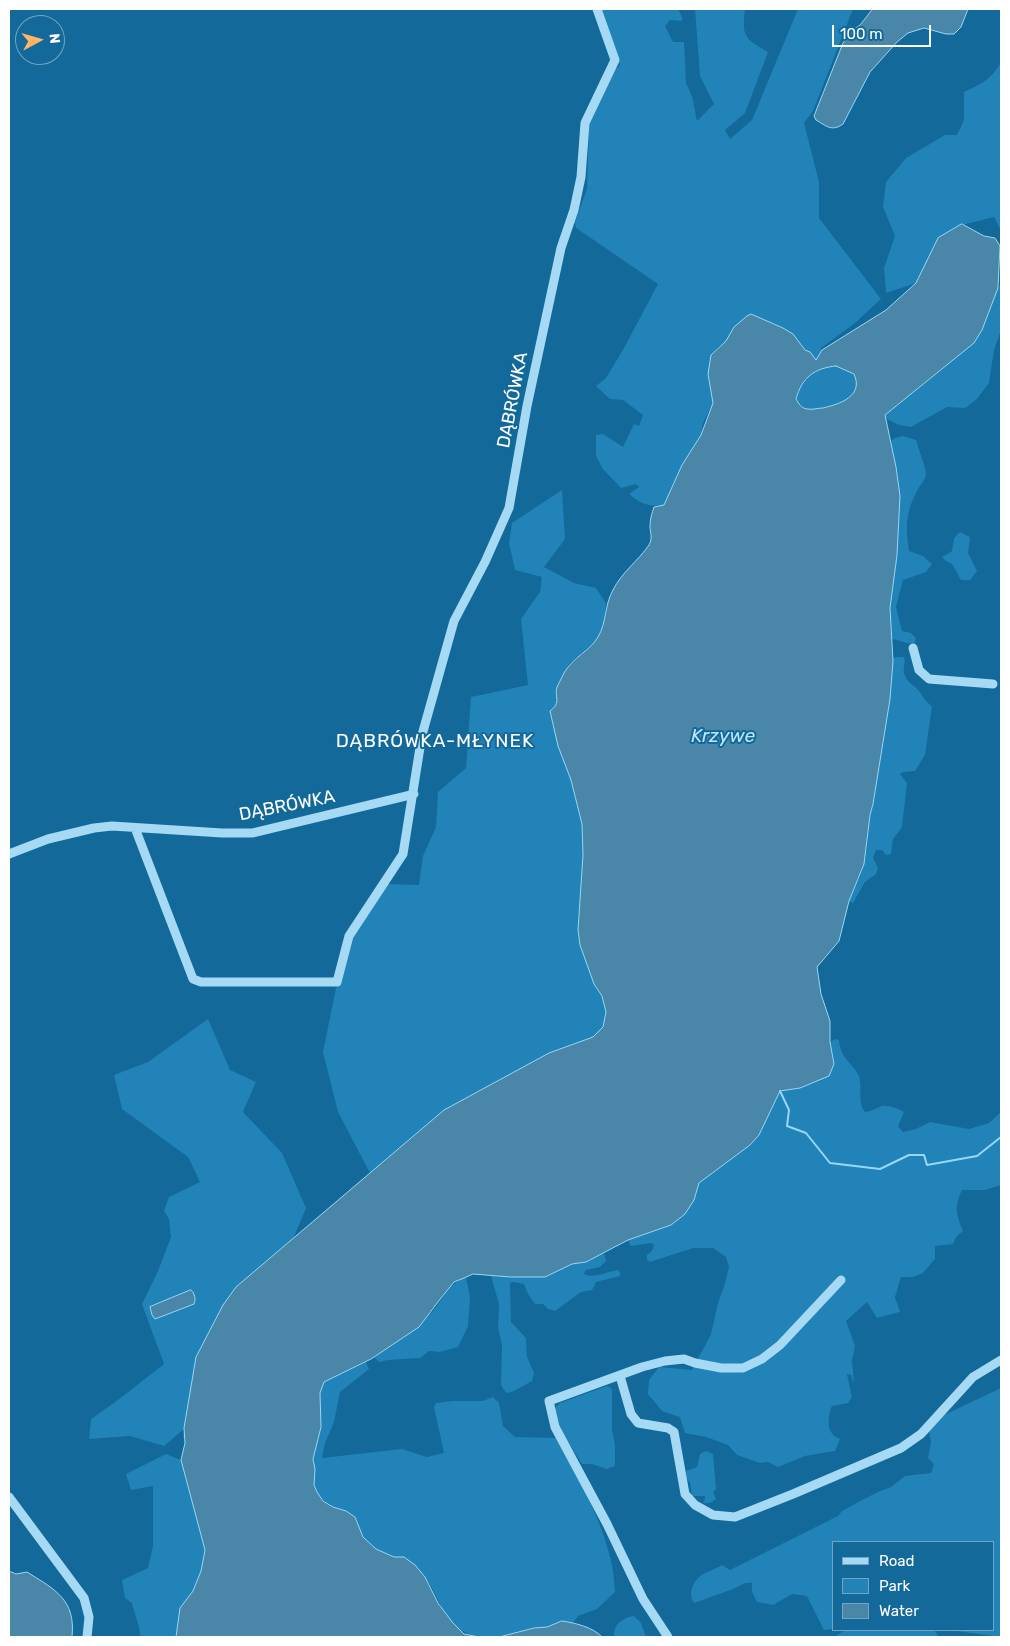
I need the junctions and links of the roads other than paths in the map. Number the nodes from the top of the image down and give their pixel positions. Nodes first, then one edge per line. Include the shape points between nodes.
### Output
1 (597, 9) edge
2 (913, 648) dead end
3 (994, 684) dead end
4 (414, 794) junction
5 (135, 828) junction
6 (9, 854) edge
7 (841, 1280) dead end
8 (1001, 1360) edge
9 (620, 1376) junction
10 (9, 1497) edge
11 (87, 1637) edge
12 (668, 1637) edge

1 - 4 street, DĄBRÓWKA via 615,60 585,123 581,177 561,248 509,508 486,562 454,621 422,735
2 - 3 street via 919,670 928,679
4 - 5 street, DĄBRÓWKA via 252,833
4 - 5 street, DĄBRÓWKA via 403,854 349,936 337,982 201,982 193,979
5 - 6 street, DĄBRÓWKA via 94,828
7 - 9 street via 762,1360 742,1368 721,1368 684,1359 666,1361
8 - 9 street via 973,1377 921,1434 901,1448 735,1517 713,1515 695,1505 685,1494 674,1432 638,1423 631,1414
9 - 12 street via 549,1401 555,1427 643,1599
10 - 11 street via 84,1598 89,1617

